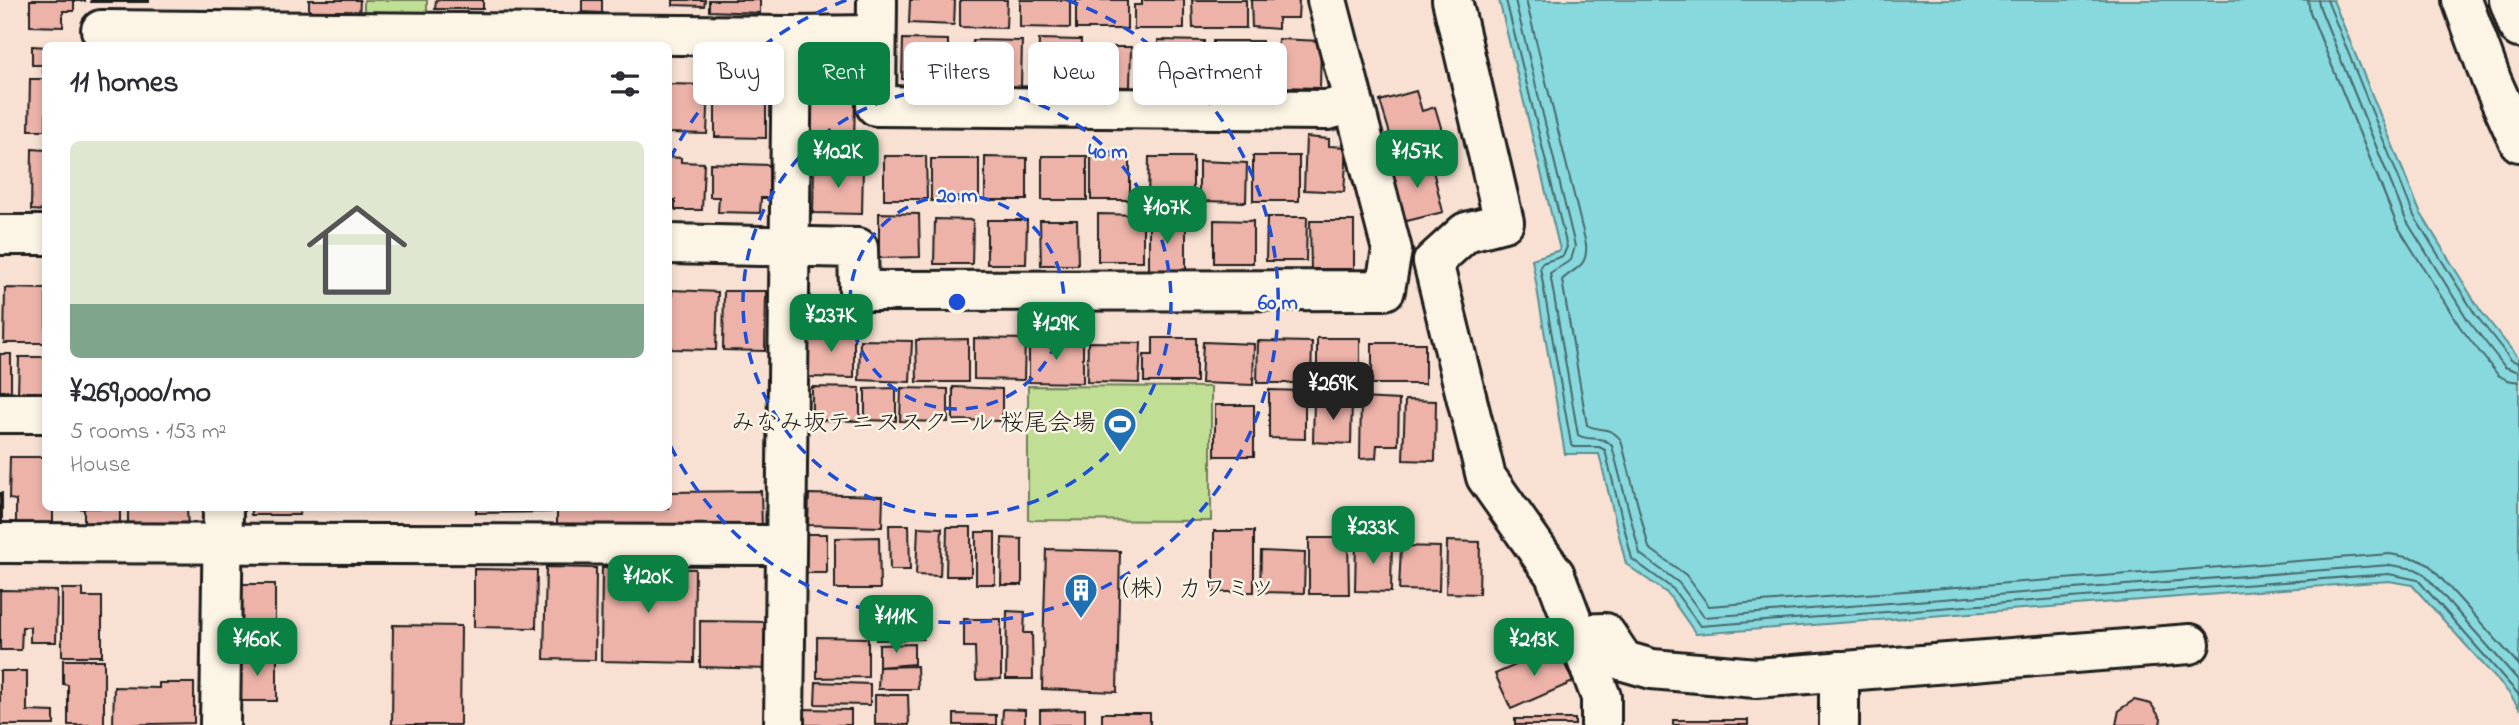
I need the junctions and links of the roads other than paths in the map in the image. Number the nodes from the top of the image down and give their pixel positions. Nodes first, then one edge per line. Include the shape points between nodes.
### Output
1 (1327, 0) edge
2 (1452, 0) edge
3 (2462, 0) edge
4 (2509, 0) edge
5 (876, 18) edge
6 (2519, 28) edge
7 (101, 30) dead end
8 (792, 36) junction
9 (229, 38) edge
10 (1353, 103) junction
11 (2519, 142) edge
12 (0, 235) edge
13 (42, 235) edge
14 (672, 244) edge
15 (790, 246) junction
16 (0, 413) edge
17 (42, 413) edge
18 (223, 526) edge
19 (0, 543) edge
20 (786, 545) junction
21 (1577, 634) junction
22 (2190, 644) dead end
23 (1839, 671) junction
24 (220, 725) edge
25 (784, 725) edge
26 (1601, 725) edge
27 (1839, 725) edge

1 - 10 street
2 - 21 street via 1504,222 1466,232 1433,262 1486,477 1555,575
3 - 11 street via 2491,82
4 - 6 street
5 - 8 street
5 - 10 street via 876,106 1328,110
7 - 9 street
8 - 9 street
8 - 15 street
10 - 15 street via 1392,250 1385,290 859,291 858,248
12 - 13 street
14 - 15 street
15 - 20 street
16 - 17 street
18 - 19 street
18 - 20 street
18 - 24 street
20 - 25 street
21 - 23 street via 1605,633 1624,661 1652,669 1756,678
21 - 26 street via 1601,697
22 - 23 street
23 - 27 street

